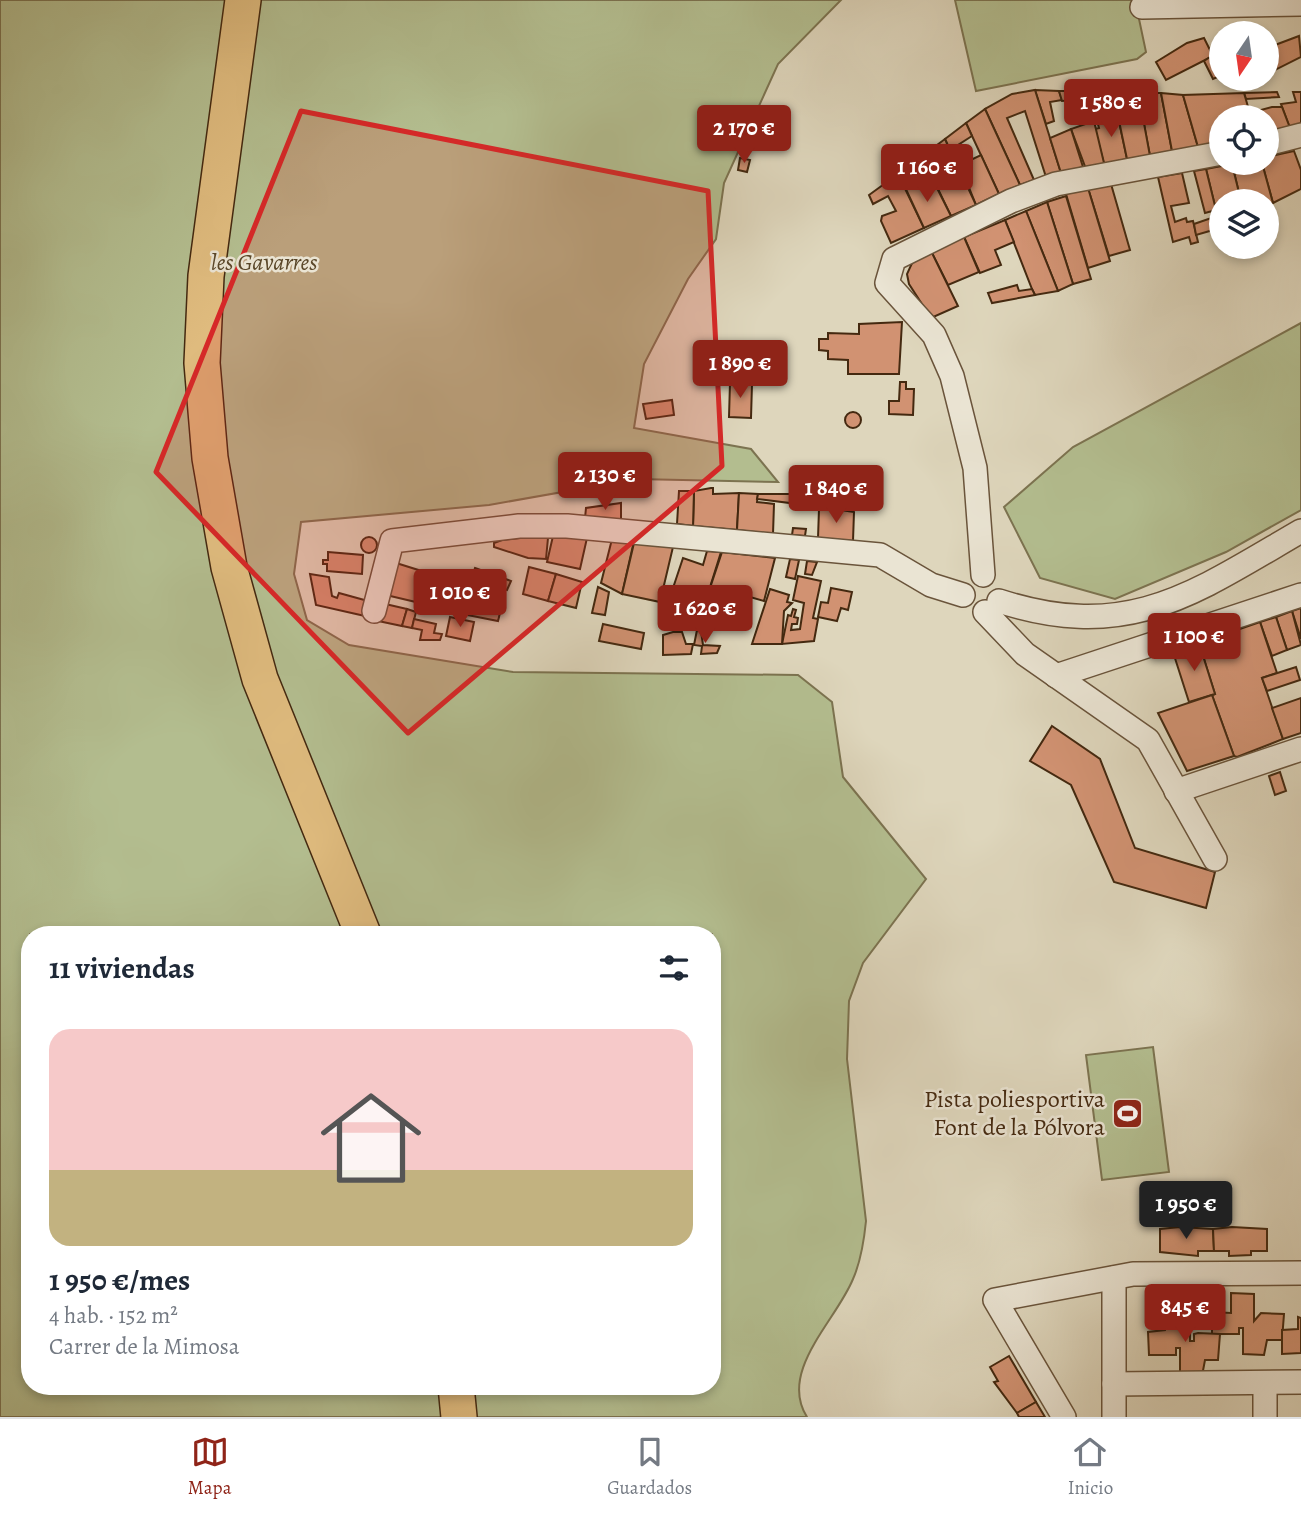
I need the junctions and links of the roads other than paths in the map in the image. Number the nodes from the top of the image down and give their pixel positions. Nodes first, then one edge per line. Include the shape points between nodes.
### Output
1 (243, 0) edge
2 (1300, 2) edge
3 (1142, 7) dead end
4 (1301, 135) edge
5 (1279, 141) edge
6 (1209, 155) edge
7 (1301, 531) edge
8 (984, 575) junction
9 (963, 595) junction
10 (1301, 595) edge
11 (992, 607) junction
12 (374, 611) dead end
13 (1056, 676) junction
14 (1301, 749) edge
15 (1176, 791) junction
16 (1215, 859) dead end
17 (360, 926) edge
18 (1301, 1273) edge
19 (1114, 1278) junction
20 (1301, 1382) edge
21 (1265, 1383) junction
22 (1114, 1384) junction
23 (457, 1395) edge
24 (459, 1417) edge
25 (1064, 1417) edge
26 (1114, 1417) edge
27 (1265, 1417) edge

1 - 17 highway via 206,276 202,363 210,458 229,567 260,680
2 - 3 street
4 - 5 street
6 - 8 street via 1056,184 894,259 887,283 934,335 952,376 975,468
7 - 11 street via 1187,597 1153,609 1087,615
8 - 9 street via 966,582
8 - 11 street via 999,584
9 - 11 street via 967,606
9 - 12 street via 931,585 880,555 545,525 391,541
10 - 13 street
11 - 13 street via 1025,654
13 - 15 street via 1148,740
14 - 15 street
15 - 16 street
18 - 19 street
19 - 22 street
19 - 25 street via 995,1300
20 - 21 street
21 - 22 street
21 - 27 street
22 - 26 street
23 - 24 highway

